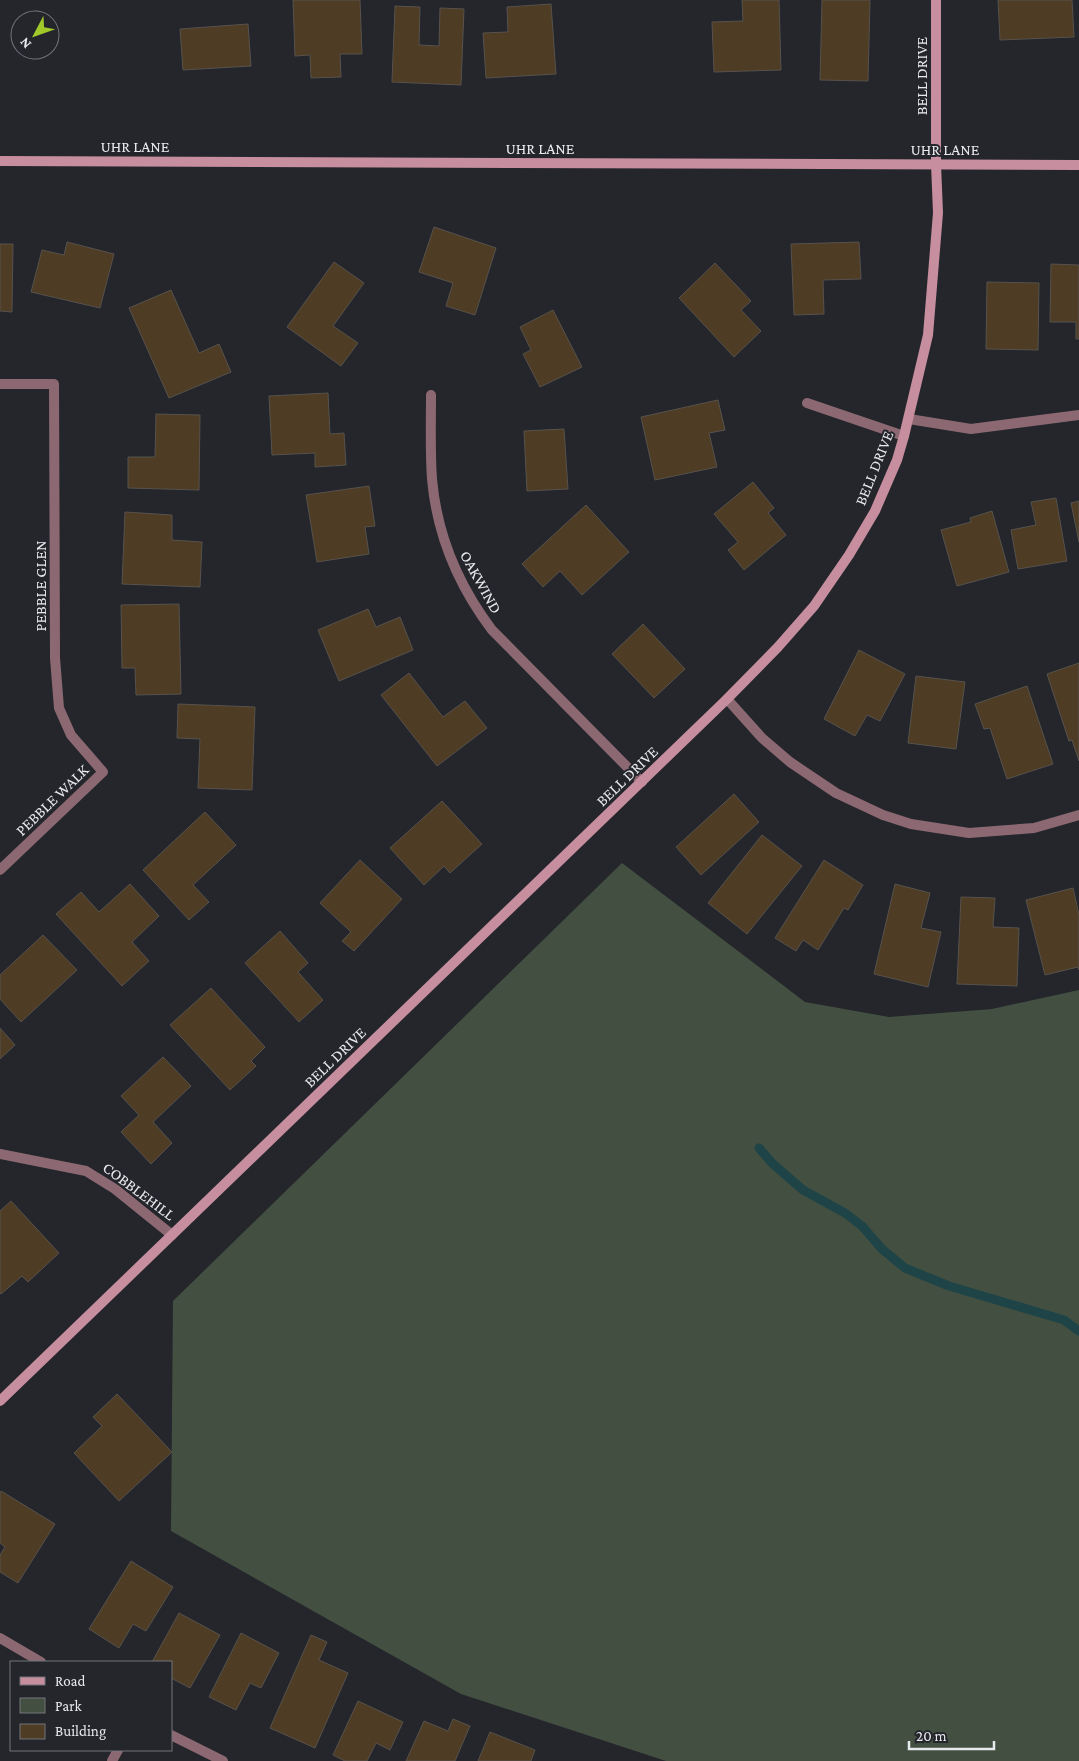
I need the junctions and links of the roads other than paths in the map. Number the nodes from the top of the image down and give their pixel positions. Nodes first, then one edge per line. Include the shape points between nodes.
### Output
1 (936, 0) edge
2 (0, 161) edge
3 (936, 164) junction
4 (1079, 165) edge
5 (0, 384) edge
6 (431, 395) dead end
7 (807, 403) dead end
8 (1079, 415) edge
9 (909, 419) junction
10 (904, 436) junction
11 (727, 699) junction
12 (103, 772) joint
13 (642, 782) junction
14 (1079, 815) edge
15 (0, 870) edge
16 (0, 1154) edge
17 (172, 1235) junction
18 (0, 1401) edge
19 (0, 1638) edge
20 (39, 1661) edge
21 (172, 1735) edge
22 (223, 1761) edge

1 - 3 street, BELL DRIVE
2 - 3 street, UHR LANE
3 - 4 street, UHR LANE
3 - 9 street, BELL DRIVE via 938,213 928,335
5 - 12 street, PEBBLE GLEN via 54,384 55,658 59,708 71,735
6 - 13 street, OAKWIND via 432,480 441,534 461,584 492,630
7 - 10 street
8 - 9 street via 971,429
9 - 10 street, BELL DRIVE
10 - 11 street, BELL DRIVE via 875,511 844,562 814,606
11 - 13 street, BELL DRIVE
11 - 14 street via 762,738 790,762 836,793 892,818 969,833 1034,828
12 - 15 street, PEBBLE WALK
13 - 17 street, BELL DRIVE
16 - 17 street, COBBLEHILL via 86,1170
17 - 18 street, BELL DRIVE
19 - 20 street
21 - 22 street

